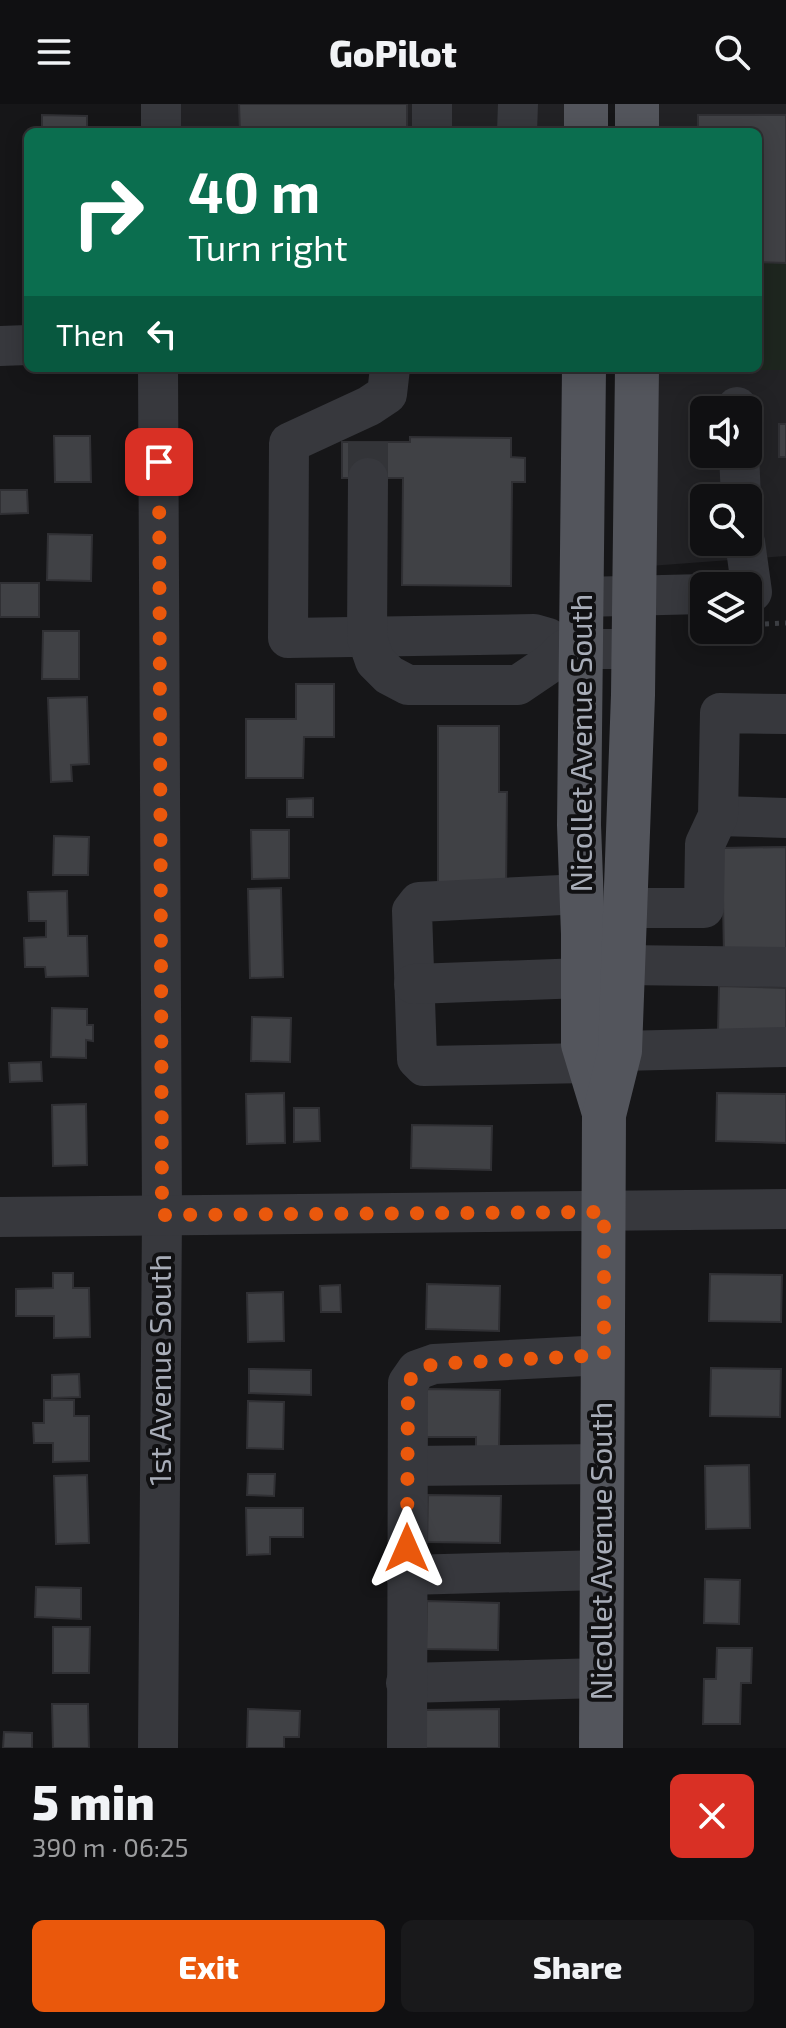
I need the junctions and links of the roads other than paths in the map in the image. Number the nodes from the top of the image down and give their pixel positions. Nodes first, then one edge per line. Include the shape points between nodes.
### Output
1 (161, 104) edge
2 (432, 104) edge
3 (518, 104) edge
4 (586, 104) edge
5 (637, 104) edge
6 (161, 128) edge
7 (432, 128) edge
8 (517, 128) edge
9 (586, 128) edge
10 (637, 128) edge
11 (24, 345) edge
12 (0, 346) edge
13 (158, 372) edge
14 (390, 372) edge
15 (584, 372) edge
16 (637, 372) edge
17 (368, 442) junction
18 (690, 595) edge
19 (582, 597) junction
20 (633, 597) junction
21 (367, 638) junction
22 (574, 649) junction
23 (633, 649) junction
24 (786, 714) edge
25 (718, 816) junction
26 (786, 818) edge
27 (582, 894) junction
28 (626, 908) junction
29 (786, 967) edge
30 (603, 972) junction
31 (414, 984) junction
32 (786, 1047) edge
33 (605, 1057) junction
34 (786, 1209) edge
35 (604, 1212) junction
36 (162, 1215) junction
37 (0, 1217) edge
38 (604, 1355) junction
39 (603, 1464) junction
40 (408, 1466) junction
41 (602, 1570) junction
42 (406, 1575) junction
43 (602, 1678) junction
44 (406, 1683) junction
45 (158, 1748) edge
46 (407, 1748) edge
47 (601, 1748) edge

1 - 6 street
2 - 7 street
3 - 8 street
4 - 9 main road
5 - 10 main road
11 - 12 street
13 - 36 street, 1st Avenue South
14 - 17 street via 387,394
15 - 19 main road, Nicollet Avenue South
16 - 20 main road, Nicollet Avenue South
17 - 21 street
17 - 21 street via 289,443 288,458 288,638
18 - 20 street
19 - 20 street
19 - 22 main road, Nicollet Avenue South
20 - 23 main road, Nicollet Avenue South
21 - 22 street via 375,661 408,685 518,685
22 - 23 street
22 - 27 main road, Nicollet Avenue South
23 - 28 main road, Nicollet Avenue South
24 - 25 street via 720,713
25 - 26 street
25 - 28 street via 705,844 704,908
27 - 30 main road, Nicollet Avenue South
27 - 31 street via 419,902 412,911
28 - 30 main road, Nicollet Avenue South
29 - 30 street
30 - 31 street
30 - 33 main road, Nicollet Avenue South
31 - 33 street via 417,1059 424,1066
32 - 33 street
33 - 35 main road, Nicollet Avenue South
34 - 35 street
35 - 36 street
35 - 38 main road, Nicollet Avenue South
36 - 37 street
36 - 45 street, 1st Avenue South
38 - 39 main road, Nicollet Avenue South
38 - 40 street via 434,1364 417,1370 408,1383
39 - 40 street
39 - 41 main road, Nicollet Avenue South
40 - 42 street
41 - 42 street
41 - 43 main road, Nicollet Avenue South
42 - 44 street
43 - 44 street
43 - 47 main road, Nicollet Avenue South
44 - 46 street

